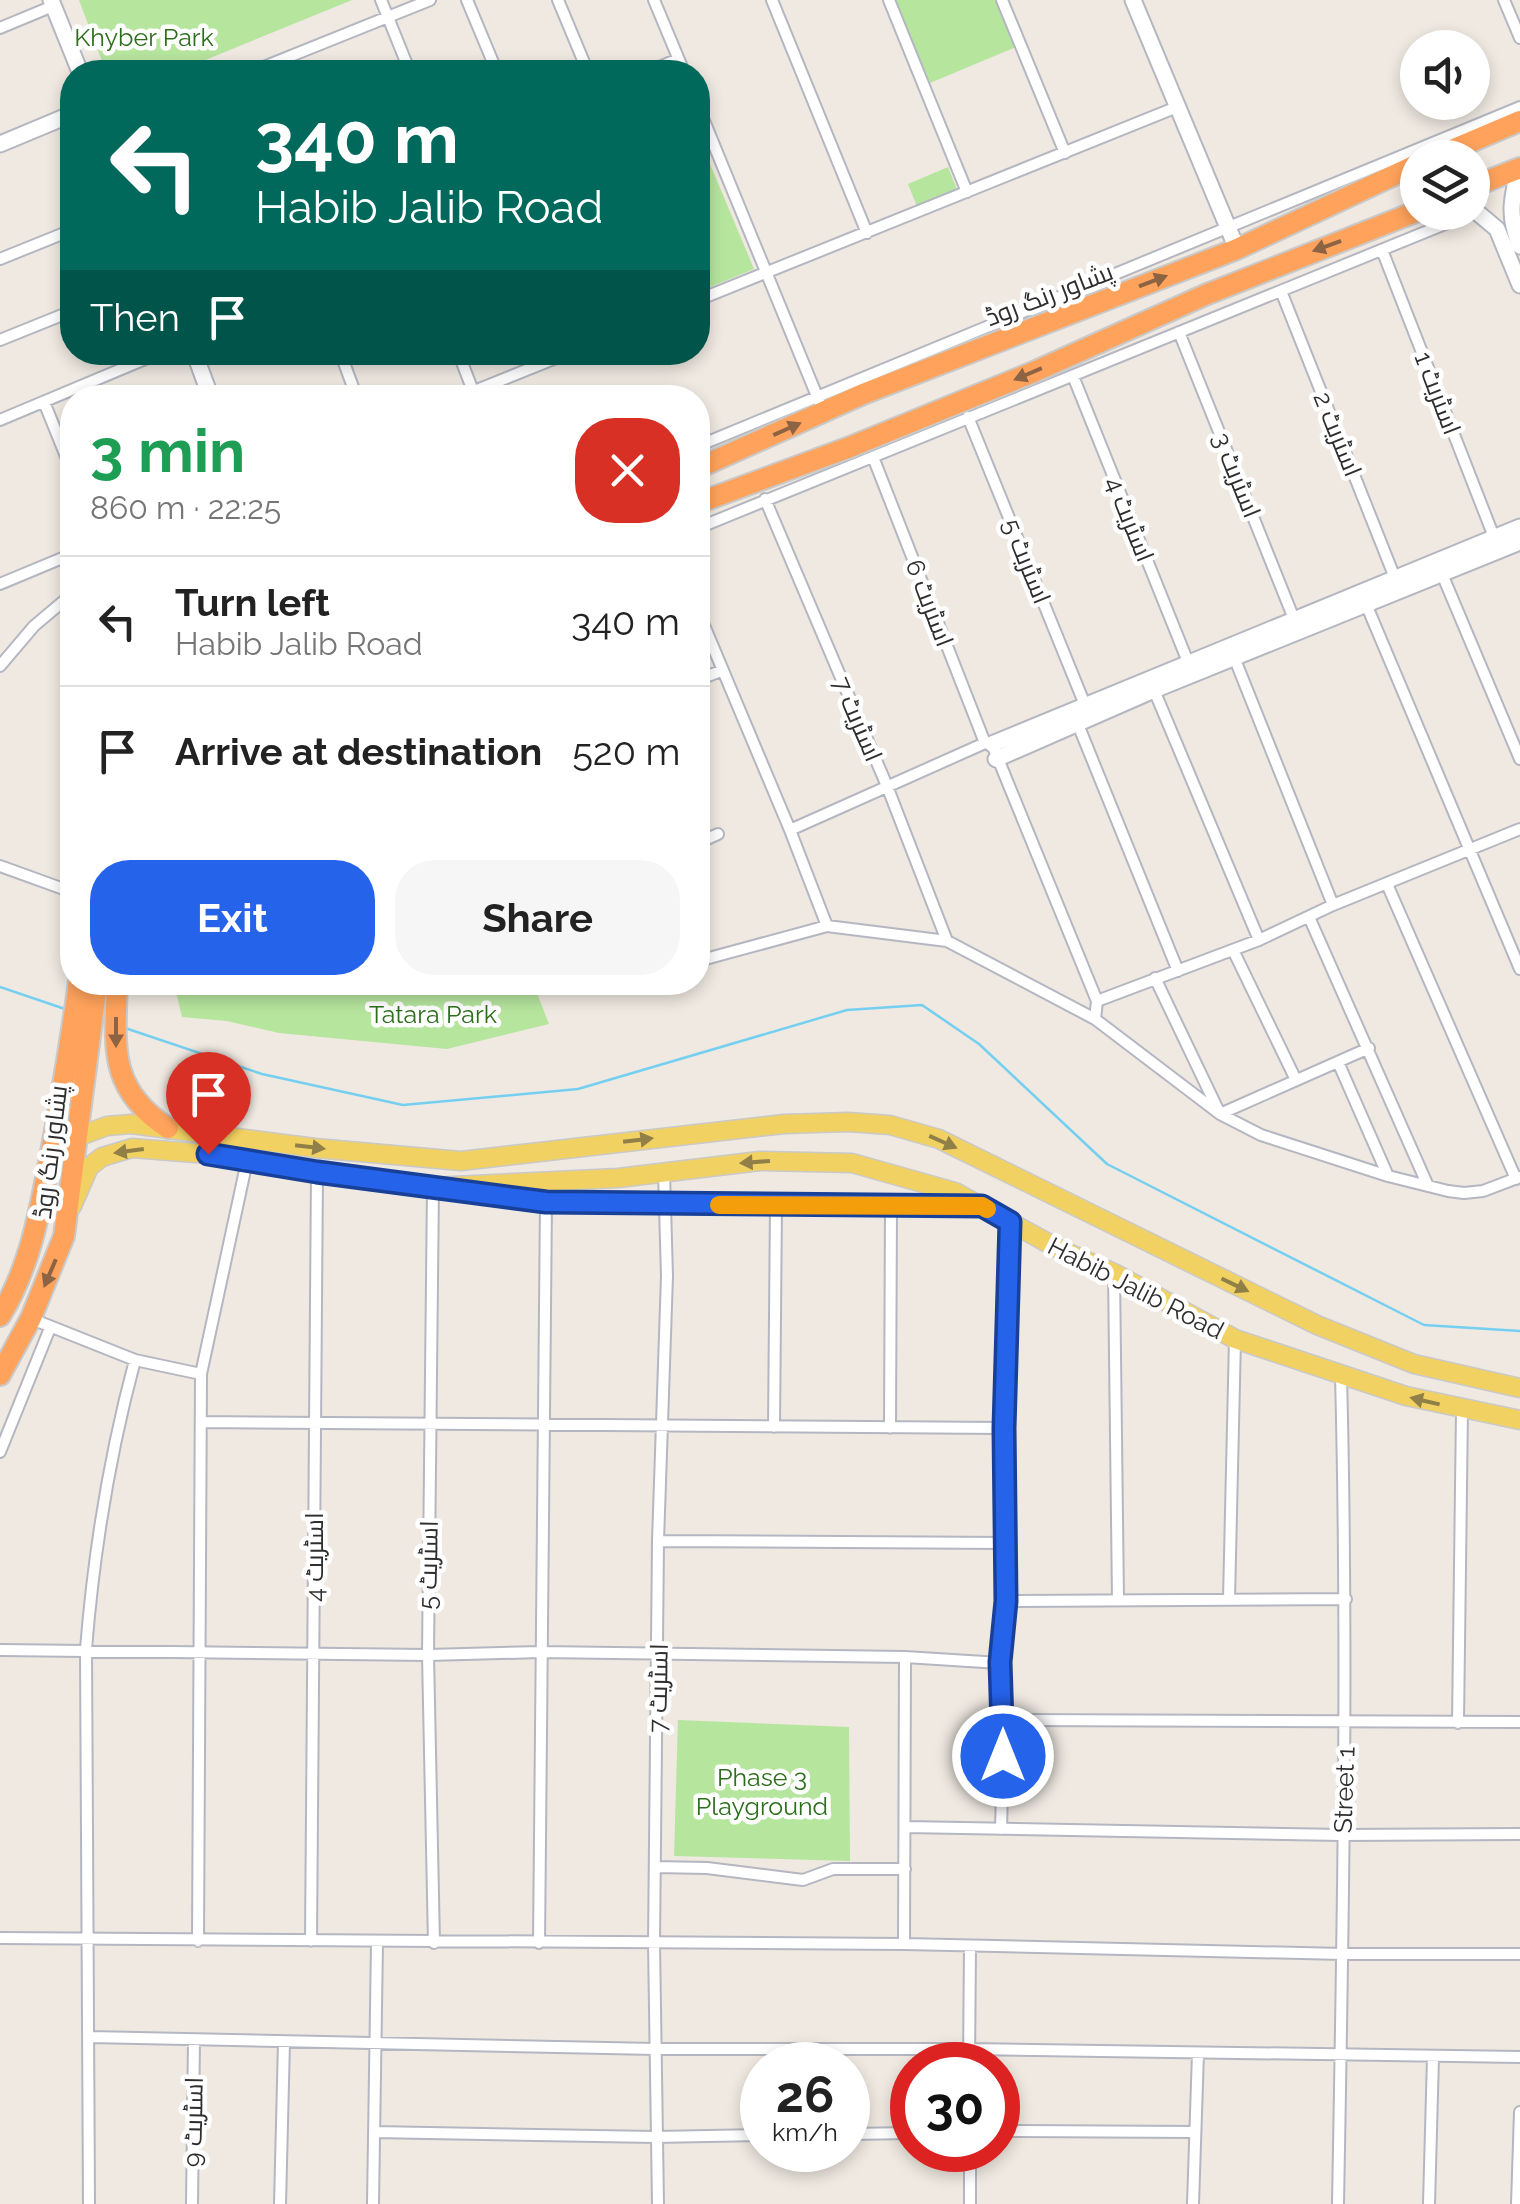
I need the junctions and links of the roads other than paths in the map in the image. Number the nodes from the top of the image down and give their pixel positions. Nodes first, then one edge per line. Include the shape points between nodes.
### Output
1 (381, 0) edge
2 (430, 0) edge
3 (467, 0) edge
4 (558, 0) edge
5 (654, 0) edge
6 (772, 0) edge
7 (888, 0) edge
8 (1002, 0) edge
9 (1132, 0) edge
10 (1504, 0) edge
11 (52, 3) edge
12 (388, 17) junction
13 (0, 28) edge
14 (1520, 38) edge
15 (678, 59) edge
16 (75, 60) edge
17 (281, 60) edge
18 (405, 60) edge
19 (492, 60) edge
20 (583, 60) edge
21 (1177, 107) junction
22 (1520, 107) edge
23 (60, 119) edge
24 (1520, 122) edge
25 (710, 135) edge
26 (1476, 140) edge
27 (0, 144) edge
28 (1065, 152) junction
29 (1400, 172) edge
30 (1518, 177) edge
31 (1490, 183) edge
32 (968, 192) junction
33 (1400, 218) edge
34 (1490, 222) edge
35 (1228, 228) junction
36 (1428, 230) edge
37 (867, 233) junction
38 (60, 235) edge
39 (1520, 246) edge
40 (1236, 249) junction
41 (1382, 250) junction
42 (0, 259) edge
43 (766, 272) junction
44 (1520, 285) edge
45 (1281, 291) junction
46 (710, 295) edge
47 (60, 316) edge
48 (1180, 332) junction
49 (0, 340) edge
50 (131, 365) edge
51 (538, 365) edge
52 (1073, 376) junction
53 (84, 385) edge
54 (488, 385) edge
55 (60, 395) edge
56 (44, 402) junction
57 (820, 404) junction
58 (968, 417) junction
59 (0, 420) edge
60 (60, 441) edge
61 (710, 442) edge
62 (874, 457) junction
63 (710, 462) edge
64 (710, 499) edge
65 (765, 499) junction
66 (710, 523) edge
67 (1520, 527) edge
68 (1494, 537) junction
69 (1520, 542) edge
70 (60, 559) edge
71 (1442, 574) junction
72 (1395, 578) junction
73 (0, 584) edge
74 (60, 604) edge
75 (1366, 604) junction
76 (1294, 619) junction
77 (710, 639) edge
78 (1256, 641) junction
79 (1234, 657) junction
80 (1188, 662) junction
81 (0, 666) edge
82 (723, 670) junction
83 (710, 675) edge
84 (1154, 690) junction
85 (1086, 705) junction
86 (1077, 722) junction
87 (991, 749) junction
88 (1520, 759) edge
89 (887, 786) junction
90 (1520, 829) edge
91 (790, 830) junction
92 (718, 834) dead end
93 (710, 837) edge
94 (1470, 850) junction
95 (0, 866) edge
96 (1387, 884) junction
97 (60, 888) edge
98 (1332, 905) junction
99 (1308, 917) junction
100 (827, 926) junction
101 (1259, 940) junction
102 (947, 941) junction
103 (1233, 950) junction
104 (710, 958) edge
105 (1520, 970) edge
106 (1178, 971) junction
107 (1156, 978) junction
108 (78, 995) edge
109 (94, 995) edge
110 (117, 995) edge
111 (1097, 1001) junction
112 (1095, 1019) junction
113 (1368, 1048) junction
114 (1338, 1062) junction
115 (75, 1074) junction
116 (1296, 1080) junction
117 (1220, 1114) junction
118 (168, 1128) junction
119 (77, 1137) junction
120 (478, 1159) junction
121 (247, 1161) junction
122 (317, 1172) junction
123 (664, 1172) junction
124 (1388, 1176) junction
125 (1518, 1178) edge
126 (484, 1185) junction
127 (1428, 1186) junction
128 (434, 1187) junction
129 (546, 1202) junction
130 (666, 1205) junction
131 (776, 1205) junction
132 (892, 1206) junction
133 (982, 1206) junction
134 (68, 1215) junction
135 (1010, 1222) junction
136 (24, 1269) junction
137 (1114, 1273) junction
138 (0, 1316) edge
139 (31, 1318) junction
140 (50, 1328) junction
141 (1235, 1338) junction
142 (135, 1360) junction
143 (201, 1374) junction
144 (0, 1375) edge
145 (1341, 1375) junction
146 (1520, 1388) edge
147 (1462, 1409) junction
148 (1520, 1420) edge
149 (202, 1422) junction
150 (430, 1424) junction
151 (316, 1425) junction
152 (542, 1425) junction
153 (661, 1426) junction
154 (774, 1427) junction
155 (890, 1428) junction
156 (1004, 1428) junction
157 (0, 1452) edge
158 (658, 1541) junction
159 (1006, 1543) junction
160 (1346, 1599) junction
161 (1118, 1600) junction
162 (1228, 1600) junction
163 (1006, 1601) junction
164 (86, 1649) junction
165 (0, 1650) edge
166 (200, 1652) junction
167 (540, 1652) junction
168 (314, 1654) junction
169 (428, 1655) junction
170 (659, 1655) junction
171 (906, 1657) junction
172 (1000, 1662) junction
173 (1004, 1720) junction
174 (1520, 1722) edge
175 (1458, 1723) junction
176 (1346, 1724) junction
177 (906, 1827) junction
178 (1001, 1830) junction
179 (1520, 1834) edge
180 (1341, 1835) junction
181 (655, 1867) junction
182 (905, 1869) junction
183 (0, 1938) edge
184 (86, 1938) junction
185 (198, 1941) junction
186 (311, 1941) junction
187 (377, 1943) junction
188 (434, 1943) junction
189 (654, 1943) junction
190 (539, 1944) junction
191 (904, 1944) junction
192 (970, 1946) junction
193 (1343, 1954) junction
194 (1520, 1954) edge
195 (90, 2037) junction
196 (194, 2040) junction
197 (284, 2042) junction
198 (376, 2042) junction
199 (969, 2042) edge
200 (655, 2049) junction
201 (890, 2049) edge
202 (1020, 2050) edge
203 (1198, 2053) junction
204 (1341, 2056) junction
205 (1432, 2057) junction
206 (1520, 2057) edge
207 (1520, 2112) edge
208 (374, 2132) junction
209 (1020, 2132) edge
210 (1194, 2132) junction
211 (740, 2136) edge
212 (655, 2138) junction
213 (970, 2172) edge
214 (89, 2204) edge
215 (192, 2204) edge
216 (280, 2204) edge
217 (374, 2204) edge
218 (658, 2204) edge
219 (970, 2204) edge
220 (1193, 2204) edge
221 (1338, 2204) edge
222 (1429, 2204) edge
223 (1518, 2204) edge

1 - 12 street
2 - 12 street
3 - 19 street
4 - 20 street
5 - 15 street
6 - 37 street
7 - 32 street
8 - 28 street
9 - 21 street
10 - 14 street
11 - 13 street
11 - 16 street
12 - 17 street
12 - 18 street
21 - 28 street
21 - 35 street
22 - 35 street
23 - 27 street
24 - 26 highway
25 - 43 street
28 - 32 street
29 - 40 highway, پشاور رنگ روڈ
30 - 31 highway
30 - 39 street via 1510,222
32 - 37 street
33 -> 64 highway
34 - 44 street
35 - 40 street
35 - 57 street
36 - 41 street
37 - 43 street
38 - 42 street
57 -> 40 highway, پشاور رنگ روڈ
41 - 45 street
41 - 68 street, اسٹریٹ 1
43 - 46 street
43 - 57 street
45 - 48 street
45 - 72 street, اسٹریٹ 2
47 - 49 street
48 - 52 street
48 - 76 street, اسٹریٹ 3
50 - 53 street
51 - 54 street
52 - 58 street
52 - 80 street, اسٹریٹ 4
55 - 56 street
56 - 59 street
56 - 60 street
57 - 61 street
63 -> 57 highway, پشاور رنگ روڈ
58 - 62 street
58 - 85 street, اسٹریٹ 5
62 - 65 street
62 - 87 street, اسٹریٹ 6
65 - 66 street
65 - 89 street, اسٹریٹ 7
67 - 68 street
68 - 72 street
69 - 71 street
70 - 73 street
71 - 75 street
71 - 88 street
72 - 76 street
74 - 81 street
75 - 78 street
75 - 94 street
76 - 78 street
77 - 82 street
78 - 79 street
78 - 80 street
79 - 84 street
79 - 98 street
80 - 85 street
82 - 83 street
82 - 91 street
84 - 86 street
84 - 101 street
85 - 87 street
86 - 87 street
86 - 106 street
87 - 89 street
87 - 111 street, اسٹریٹ 6
89 - 91 street
89 - 102 street, اسٹریٹ 7
90 - 94 street
91 - 100 street
92 - 93 street
94 - 96 street
94 - 105 street
95 - 97 street
96 - 98 street
96 - 125 street
98 - 99 street
99 - 101 street
99 - 113 street
100 - 102 street
100 - 104 street
101 - 103 street
102 - 112 street
103 - 106 street
103 - 116 street
106 - 107 street
107 - 111 street
107 - 117 street
108 - 115 highway, پشاور رنگ روڈ
109 - 115 highway, پشاور رنگ روڈ
110 -> 118 highway via 122,1081
111 - 112 street
112 - 117 street
113 - 114 street
113 - 127 street
114 - 116 street
114 - 124 street
115 - 119 highway, پشاور رنگ روڈ
115 - 136 highway, پشاور رنگ روڈ
116 - 117 street
117 - 124 street via 1261,1135
118 - 119 main road via 117,1124
118 -> 120 main road via 315,1148
119 - 134 highway, پشاور رنگ روڈ
119 - 136 highway via 62,1156 51,1223
120 - 126 main road
120 -> 146 main road via 784,1124 890,1125 938,1139 1317,1325 1414,1364
121 - 122 main road, Habib Jalib Road
121 -> 134 main road, Habib Jalib Road via 120,1150 90,1167
121 - 143 street
122 - 128 main road, Habib Jalib Road
122 - 151 street, اسٹریٹ 4
123 - 126 main road
123 - 130 street, اسٹریٹ 7
133 -> 123 main road via 938,1186 852,1163 760,1160
124 - 127 street
125 - 127 street via 1464,1194
126 - 128 main road
128 - 129 main road, Habib Jalib Road
128 - 150 street, اسٹریٹ 5
129 - 130 main road, Habib Jalib Road
129 - 152 street
130 - 131 main road, Habib Jalib Road
130 - 153 street, اسٹریٹ 7
131 - 132 main road, Habib Jalib Road
131 - 154 street
132 - 133 main road, Habib Jalib Road
132 - 155 street
133 - 135 main road, Habib Jalib Road
134 -> 139 highway, پشاور رنگ روڈ
135 - 137 main road, Habib Jalib Road
135 - 156 street
136 - 138 highway, پشاور رنگ روڈ
137 - 141 main road, Habib Jalib Road
137 - 161 street
139 - 140 street
139 - 144 highway, پشاور رنگ روڈ
140 - 142 street
140 - 157 street
141 - 145 main road, Habib Jalib Road
141 - 162 street
142 - 143 street
142 - 164 street via 103,1495
143 - 149 street
147 -> 145 main road, Habib Jalib Road
145 - 160 street, Street 1
147 - 148 main road, Habib Jalib Road
147 - 175 street
149 - 151 street
149 - 166 street
150 - 151 street
150 - 152 street
150 - 169 street, اسٹریٹ 5
151 - 168 street, اسٹریٹ 4
152 - 153 street
152 - 167 street
153 - 154 street
153 - 158 street, اسٹریٹ 7
154 - 155 street
155 - 156 street
156 - 159 street
158 - 159 street
158 - 170 street, اسٹریٹ 7
159 - 163 street
160 - 162 street
160 - 176 street, Street 1
161 - 162 street
161 - 163 street
163 - 172 street
164 - 165 street
164 - 166 street
164 - 184 street
166 - 168 street
166 - 185 street
167 - 169 street
167 - 170 street
167 - 190 street
168 - 169 street
168 - 186 street, اسٹریٹ 4
169 - 188 street, اسٹریٹ 5
170 - 171 street
170 - 181 street, اسٹریٹ 7
171 - 172 street
171 - 177 street
172 - 173 street
173 - 176 street
173 - 178 street
174 - 175 street
175 - 176 street
176 - 180 street, Street 1
177 - 178 street
177 - 182 street
178 - 180 street
179 - 180 street
180 - 193 street, Street 1
181 - 182 street via 804,1880 833,1869
181 - 189 street, اسٹریٹ 7
182 - 191 street
183 - 184 street
184 - 185 street
184 - 195 street
185 - 186 street
186 - 187 street
187 - 188 street
187 - 198 street
188 - 190 street
189 - 190 street
189 - 191 street
189 - 200 street, اسٹریٹ 7
191 - 192 street
192 - 193 street
192 - 199 street
193 - 194 street
193 - 204 street, Street 1
195 - 196 street
195 - 214 street
196 - 197 street
196 - 215 street, اسٹریٹ 9
197 - 198 street
197 - 216 street
198 - 200 street
198 - 208 street
200 - 201 street
200 - 212 street, اسٹریٹ 7
202 - 203 street
203 - 204 street
203 - 210 street
204 - 205 street
204 - 221 street, Street 1
205 - 206 street
205 - 222 street
207 - 223 street
208 - 212 street
208 - 217 street
209 - 210 street
210 - 220 street
211 - 212 street
212 - 218 street, اسٹریٹ 7
213 - 219 street

